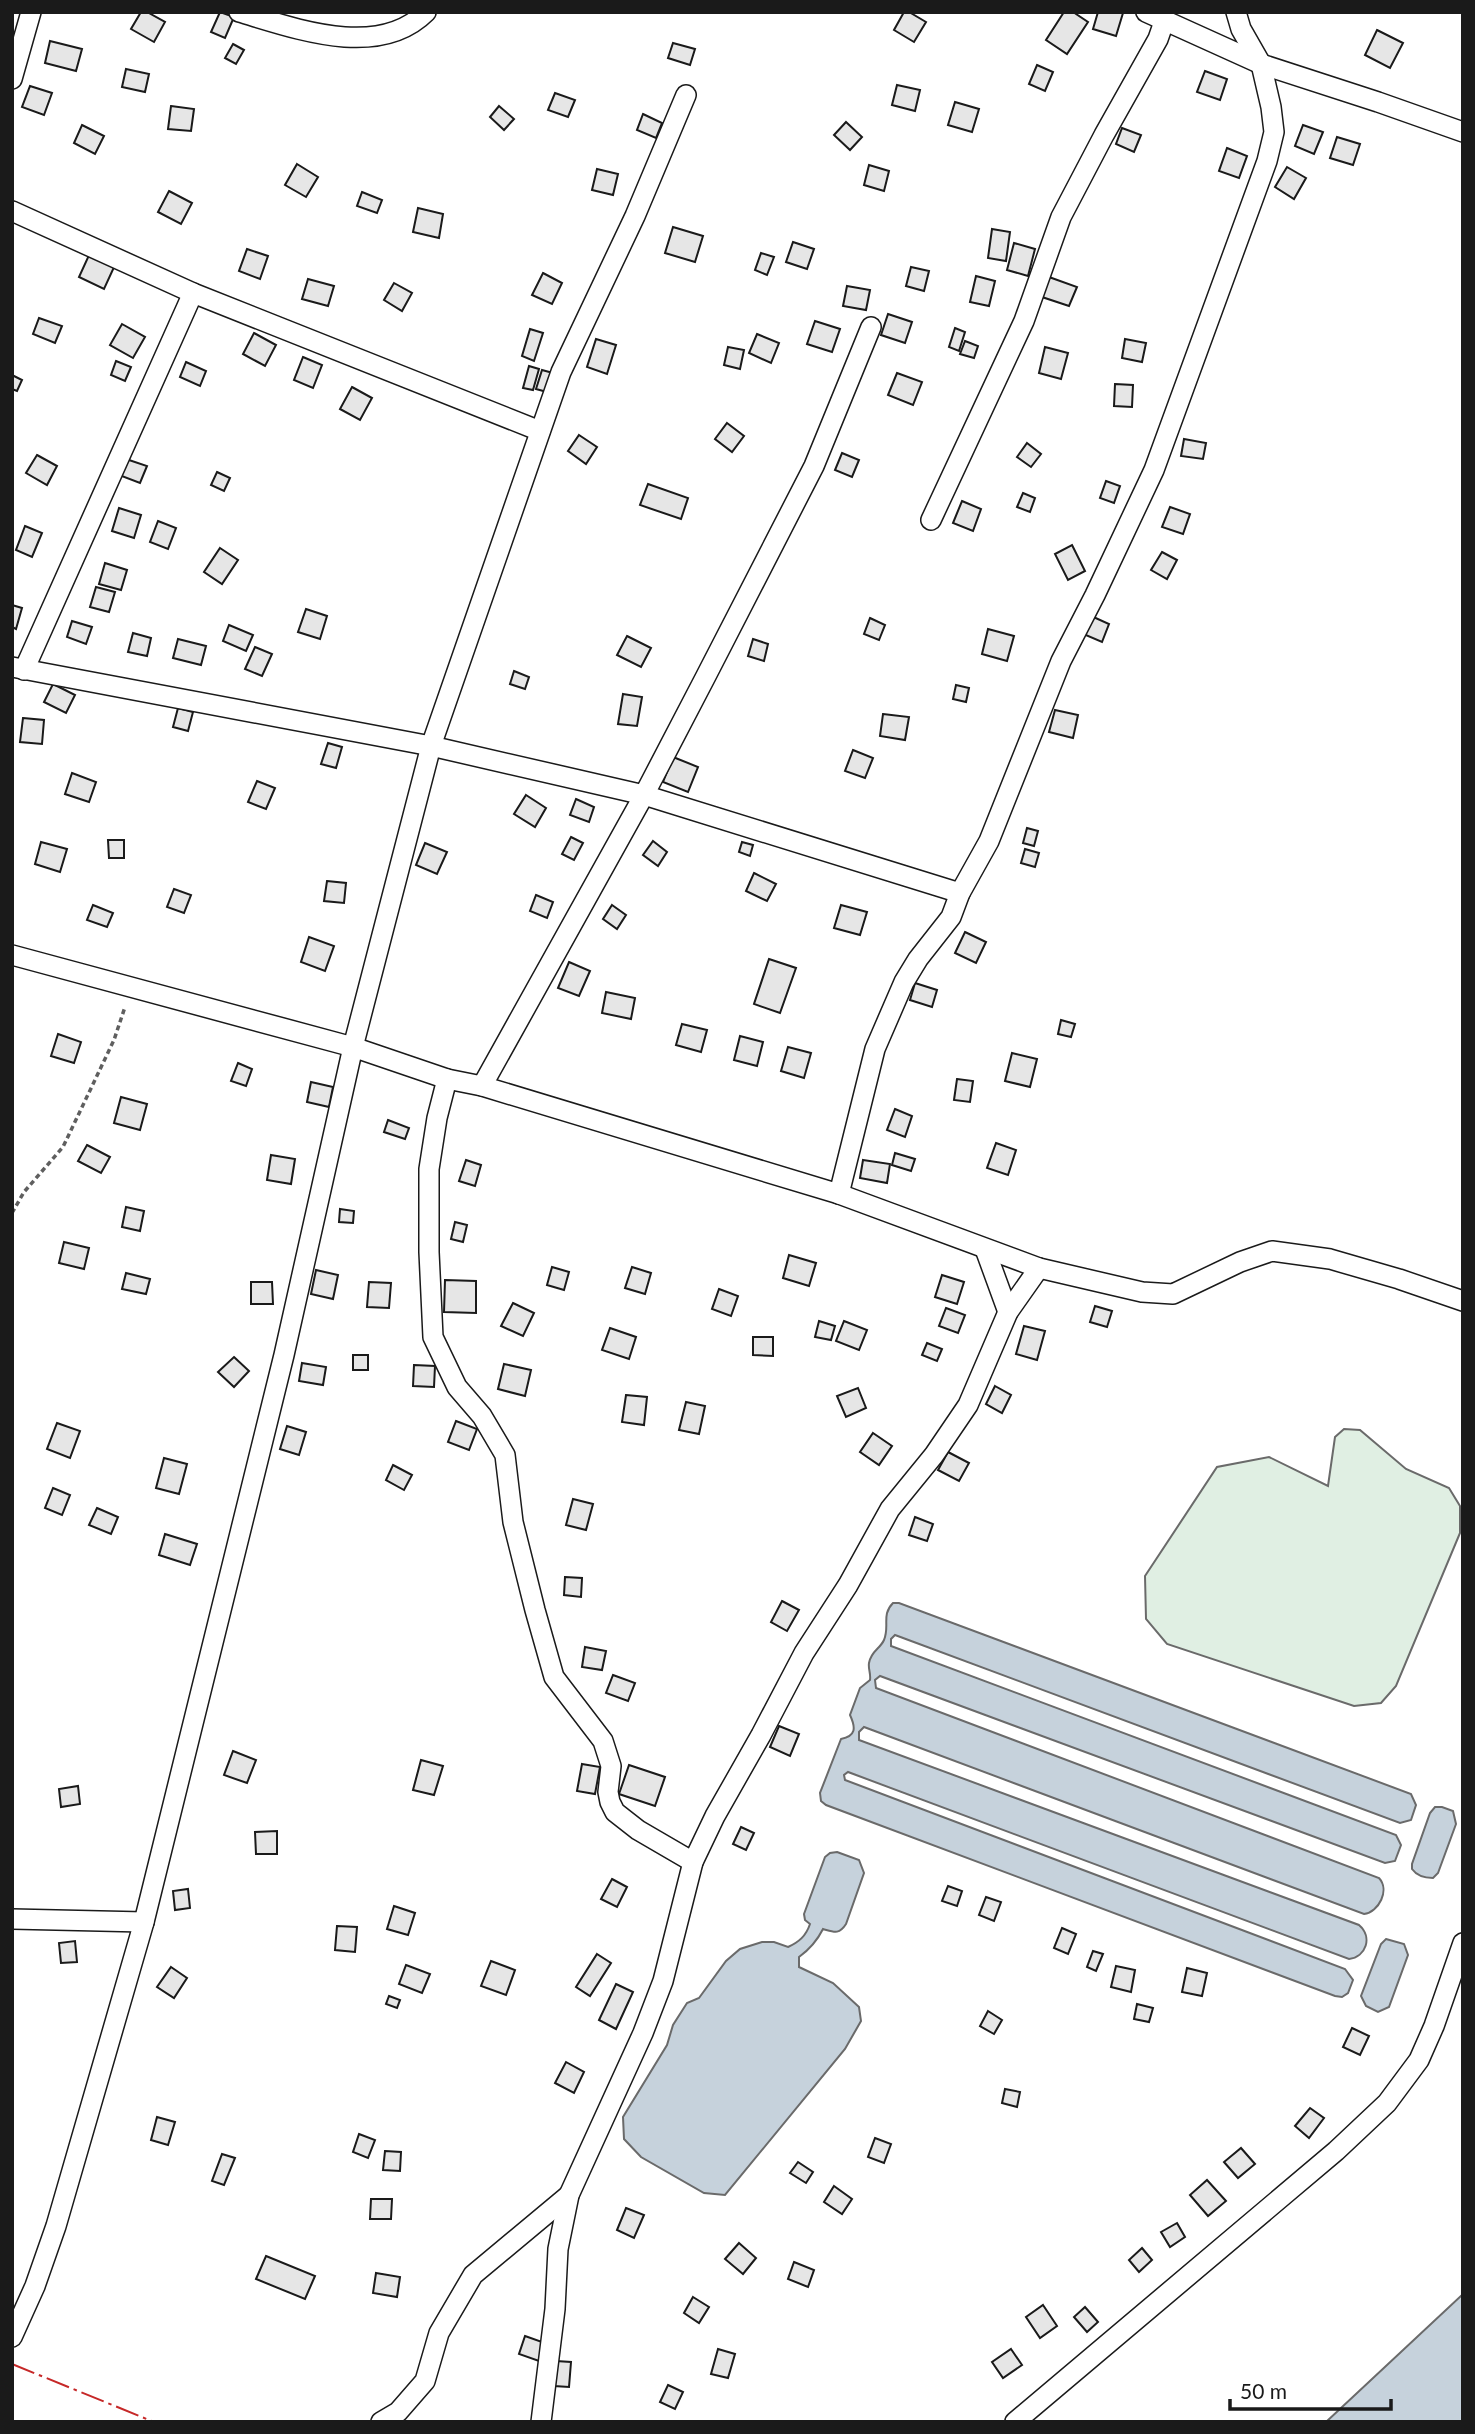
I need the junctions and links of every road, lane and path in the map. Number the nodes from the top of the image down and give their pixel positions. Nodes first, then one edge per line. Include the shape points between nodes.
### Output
1 (31, 12) edge
2 (239, 12) edge
3 (426, 12) edge
4 (1146, 12) edge
5 (1236, 12) edge
6 (1165, 19) junction
7 (1261, 64) junction
8 (12, 79) edge
9 (686, 95) dead end
10 (1463, 132) edge
11 (12, 211) edge
12 (193, 293) junction
13 (871, 327) dead end
14 (540, 432) junction
15 (930, 520) dead end
16 (18, 668) edge
17 (431, 746) junction
18 (644, 795) junction
19 (960, 892) junction
20 (12, 955) edge
21 (131, 988) junction
22 (353, 1047) junction
23 (447, 1079) junction
24 (482, 1086) junction
25 (839, 1194) junction
26 (12, 1213) edge
27 (985, 1249) junction
28 (1040, 1268) junction
29 (1463, 1301) edge
30 (1008, 1312) junction
31 (693, 1862) junction
32 (12, 1919) edge
33 (144, 1922) junction
34 (1463, 1943) edge
35 (569, 2196) junction
36 (12, 2337) edge
37 (381, 2422) edge
38 (541, 2422) edge
39 (1016, 2422) edge

1 - 8 street
2 - 3 street via 321,36 357,37 390,33
4 - 6 street
5 - 7 street
6 - 7 street
6 - 15 street via 1061,217 1024,321
7 - 10 street
7 - 19 street via 1274,132 1262,174 1154,470 1065,653 989,841
9 - 14 street via 561,372
11 - 12 street
12 - 14 street
12 - 16 street
13 - 18 street via 814,466
14 - 17 street
16 - 17 street
17 - 18 street
17 - 22 street
18 - 19 street
18 - 24 street
19 - 25 street via 951,917 904,982 875,1049
20 - 21 street
21 - 22 street
21 - 26 path via 114,1040 63,1147 23,1192
22 - 23 street
22 - 33 street via 284,1355
23 - 24 street
23 - 31 street via 429,1169 433,1337 457,1387 482,1416 505,1455 513,1522 554,1677 603,1741 611,1766 610,1802 615,1812 638,1830
24 - 25 street
25 - 27 street
27 - 28 street
27 - 30 street
28 - 29 street via 1142,1292 1173,1294 1272,1251 1330,1259
28 - 30 street
30 - 31 street via 968,1405 890,1509 804,1653
31 - 35 street via 663,1981
32 - 33 street
33 - 36 street via 56,2226
34 - 39 street via 1419,2060 1387,2103
35 - 37 street via 473,2275 439,2333 425,2381 398,2412
35 - 38 street via 558,2249

